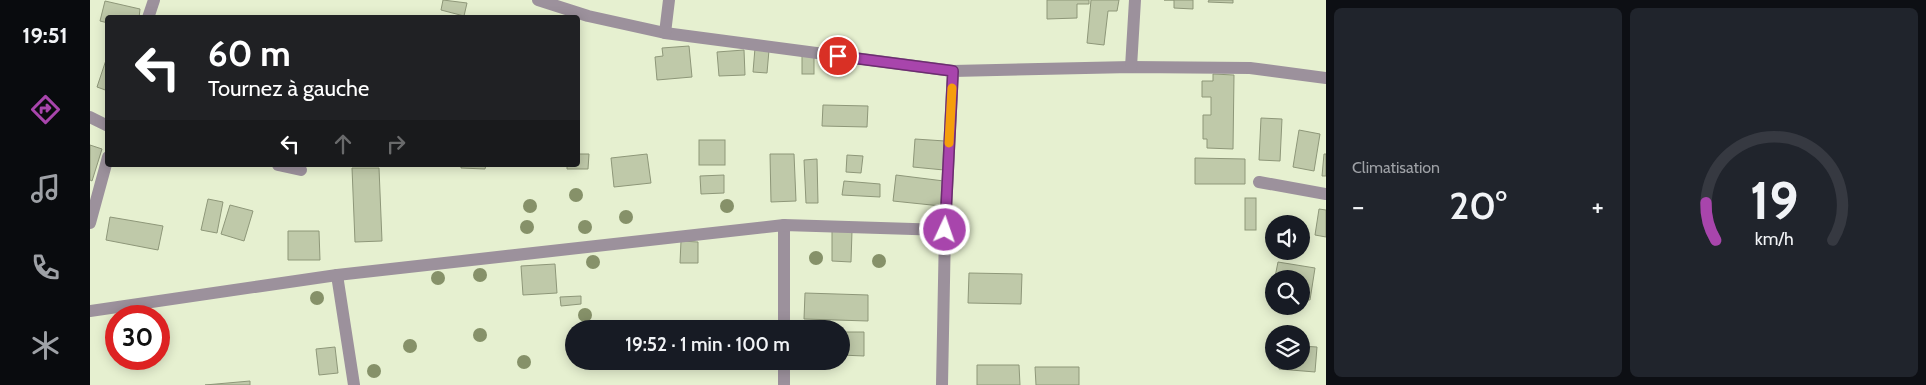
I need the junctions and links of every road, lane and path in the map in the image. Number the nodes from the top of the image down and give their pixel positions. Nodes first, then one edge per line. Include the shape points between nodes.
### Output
1 (154, 0) edge
2 (538, 0) edge
3 (669, 0) edge
4 (1135, 0) edge
5 (149, 15) edge
6 (665, 33) junction
7 (1131, 67) junction
8 (953, 71) junction
9 (1326, 78) edge
10 (90, 118) edge
11 (105, 125) edge
12 (105, 167) edge
13 (287, 167) edge
14 (301, 170) dead end
15 (1259, 182) dead end
16 (1326, 194) edge
17 (90, 223) edge
18 (784, 225) junction
19 (945, 230) junction
20 (337, 276) junction
21 (90, 311) edge
22 (784, 320) edge
23 (784, 370) edge
24 (354, 385) edge
25 (784, 385) edge
26 (942, 385) edge

1 - 5 street
2 - 6 street via 588,16
3 - 6 street
4 - 7 street
6 - 8 street
7 - 8 street
7 - 9 street via 1250,68
8 - 19 street
10 - 11 street
12 - 17 street
13 - 14 street
15 - 16 street
18 - 19 street
18 - 20 street
18 - 22 street
19 - 26 street
20 - 21 street
20 - 24 street
23 - 25 street

